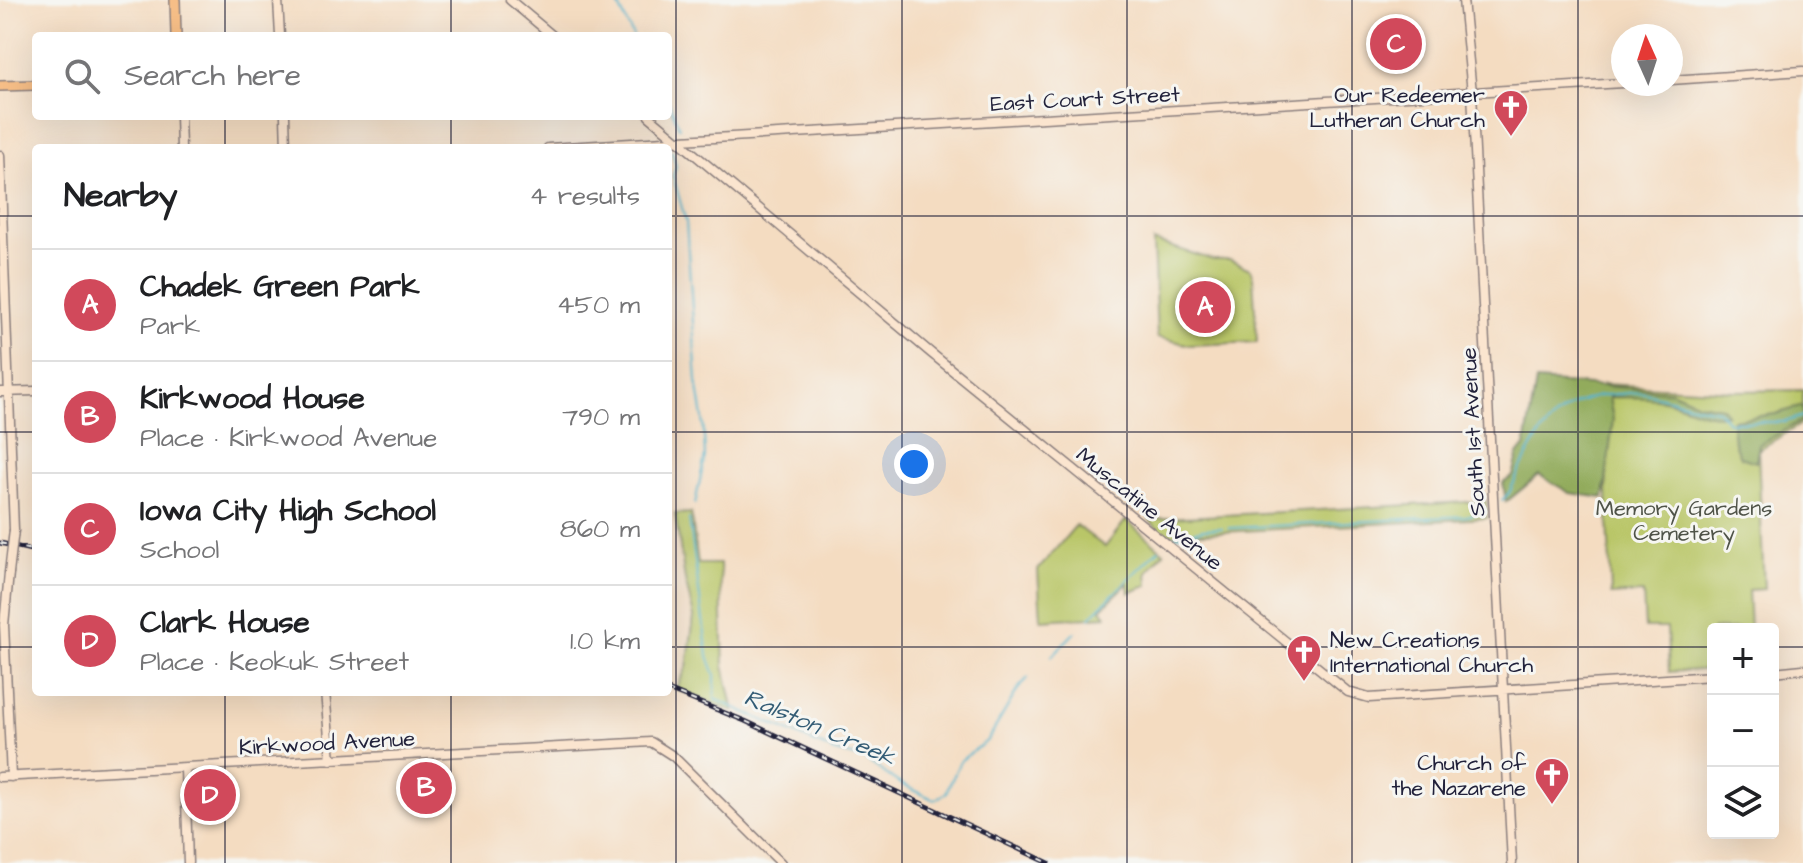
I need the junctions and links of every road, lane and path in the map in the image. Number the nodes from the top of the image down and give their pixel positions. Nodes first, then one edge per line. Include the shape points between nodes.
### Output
1 (175, 0) edge
2 (278, 0) edge
3 (510, 0) edge
4 (1463, 0) edge
5 (176, 32) edge
6 (280, 32) edge
7 (548, 32) edge
8 (1803, 71) edge
9 (1683, 79) edge
10 (1611, 84) edge
11 (32, 85) edge
12 (0, 86) edge
13 (1472, 93) junction
14 (180, 120) edge
15 (285, 120) edge
16 (654, 120) edge
17 (677, 140) junction
18 (181, 144) edge
19 (286, 144) edge
20 (612, 144) edge
21 (0, 155) edge
22 (32, 391) edge
23 (0, 392) edge
24 (10, 392) junction
25 (1803, 669) edge
26 (1779, 671) edge
27 (1707, 676) edge
28 (1503, 689) junction
29 (325, 696) edge
30 (331, 760) junction
31 (185, 768) junction
32 (0, 777) edge
33 (11, 777) junction
34 (188, 863) edge
35 (781, 863) edge
36 (1512, 863) edge

1 - 5 main road
2 - 6 main road
3 - 7 main road
4 - 13 main road, South 1st Avenue
8 - 9 main road
10 - 13 main road, East Court Street
11 - 12 main road
13 - 17 main road, East Court Street
13 - 28 main road, South 1st Avenue
14 - 18 main road
15 - 19 main road
16 - 17 main road, Muscatine Avenue
17 - 20 main road, East Court Street
17 - 28 main road, Muscatine Avenue via 1340,686 1369,698
21 - 24 main road
22 - 24 main road
23 - 24 main road
24 - 33 main road, bridge via 14,530 4,625
25 - 26 main road
27 - 28 main road, Muscatine Avenue
28 - 36 main road, South 1st Avenue
29 - 30 main road
30 - 31 main road, Kirkwood Avenue
30 - 35 main road, Kirkwood Avenue via 655,743
31 - 33 main road, Kirkwood Avenue
31 - 34 main road
32 - 33 main road, Kirkwood Avenue

